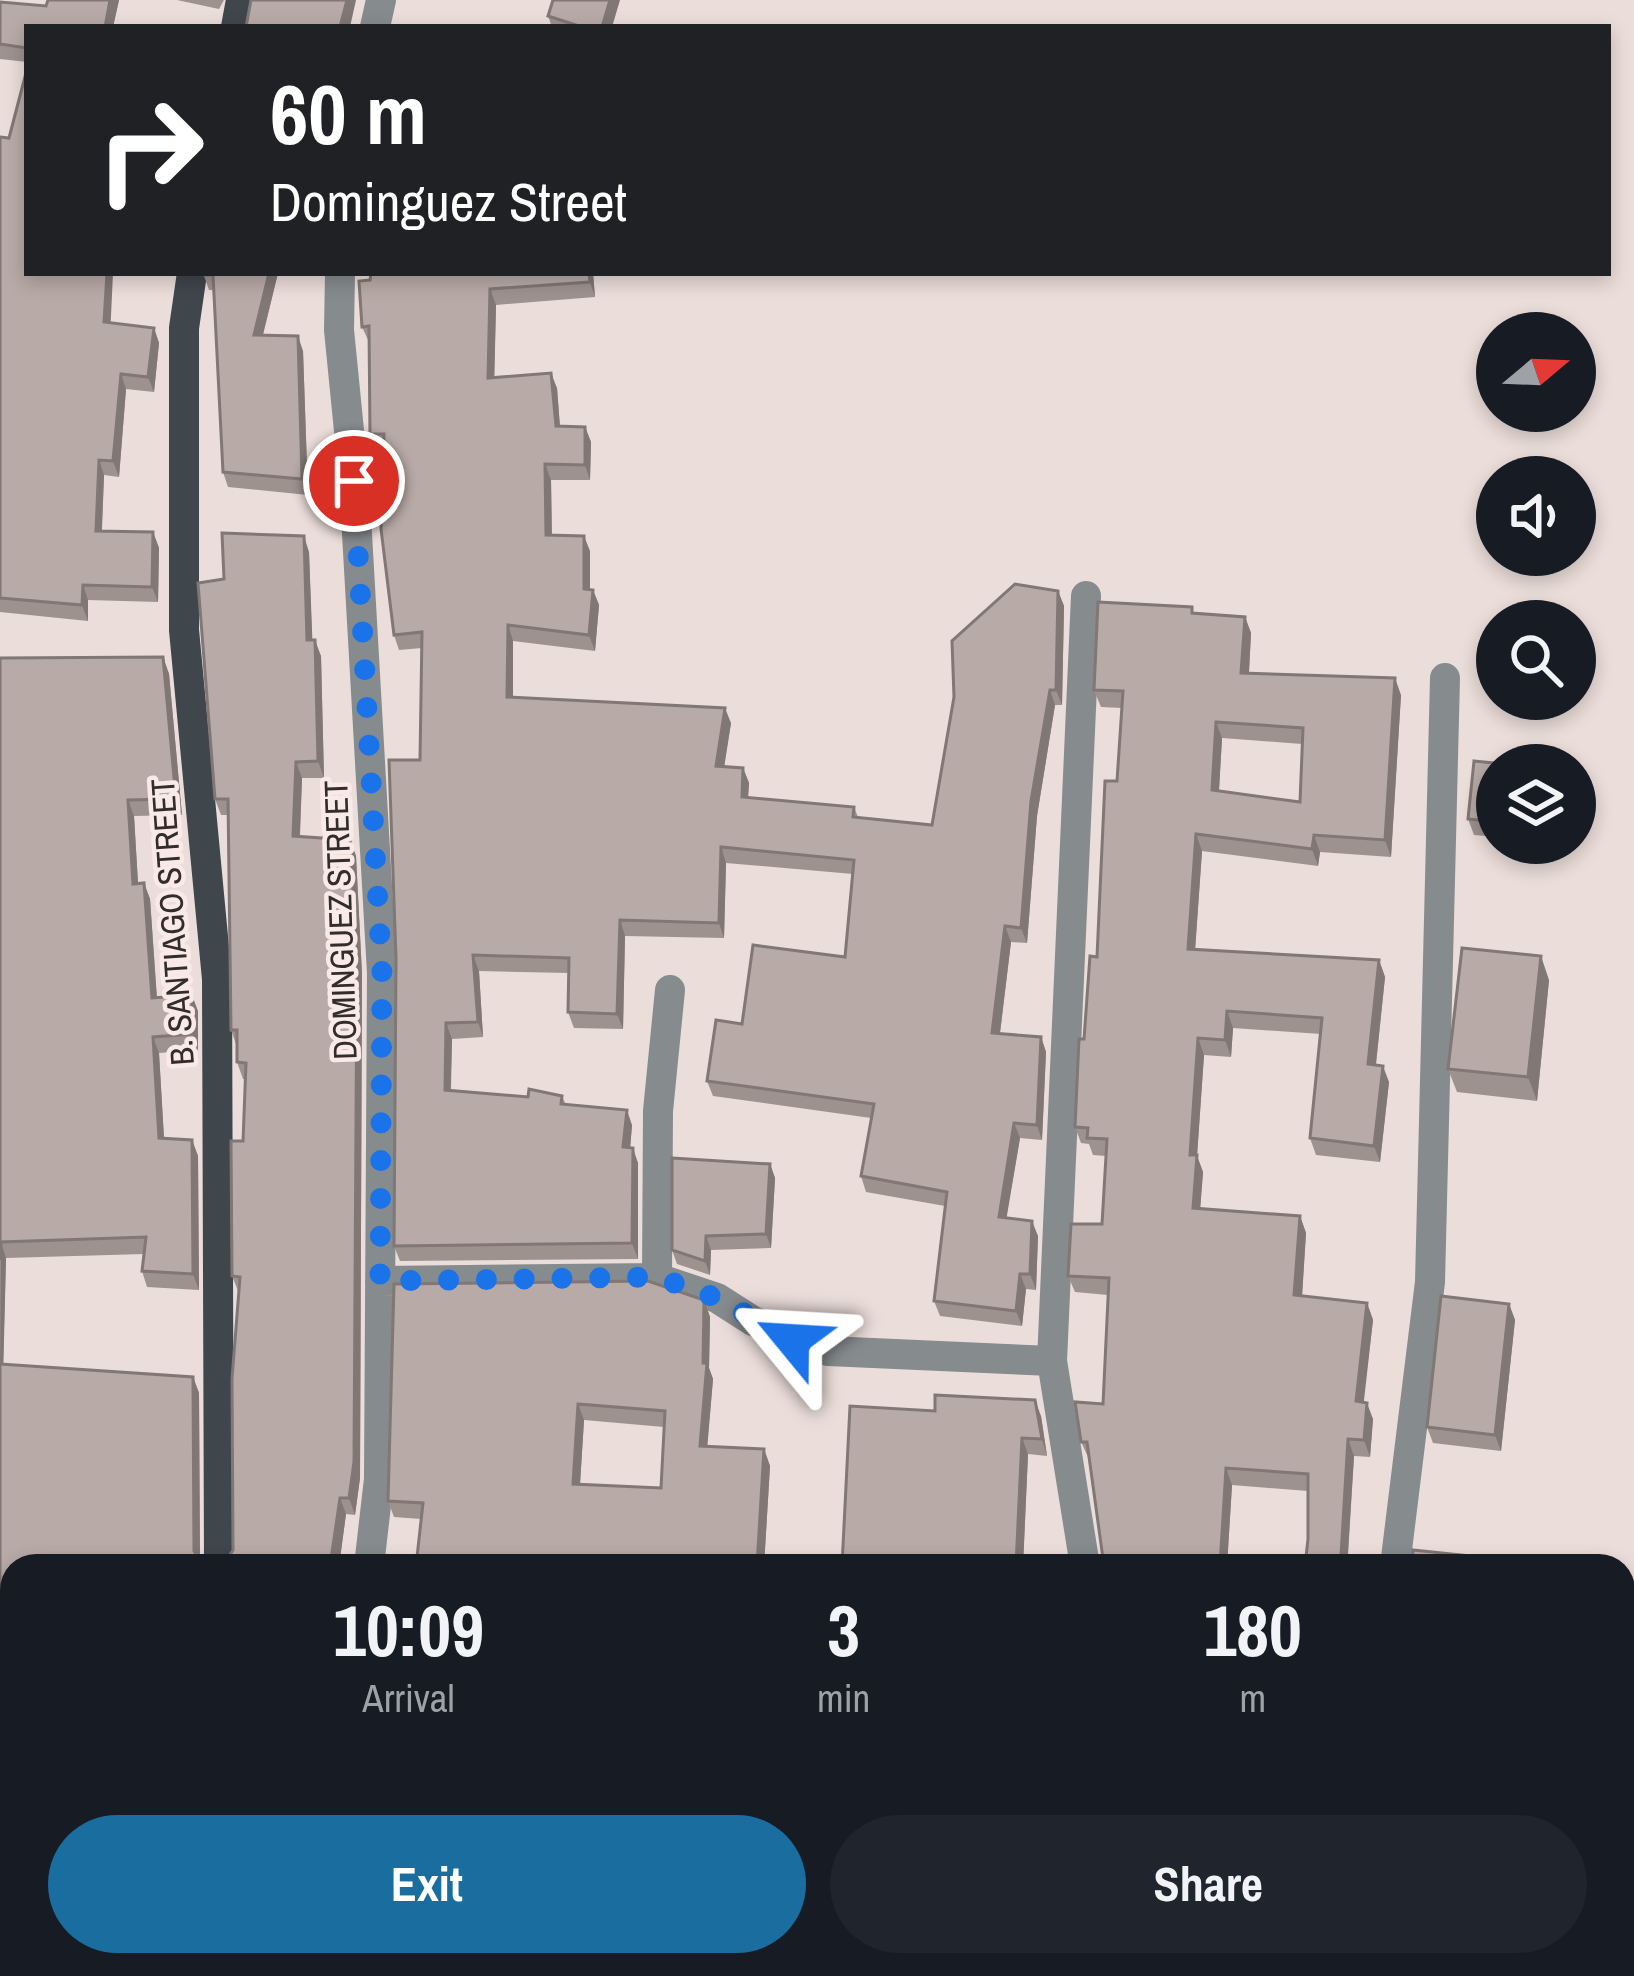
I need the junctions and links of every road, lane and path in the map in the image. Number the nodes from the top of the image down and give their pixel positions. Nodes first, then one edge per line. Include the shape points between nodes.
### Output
1 (192, 276) edge
2 (340, 276) edge
3 (1086, 596) dead end
4 (1445, 678) dead end
5 (670, 990) dead end
6 (657, 1277) junction
7 (380, 1281) junction
8 (1052, 1361) junction
9 (219, 1554) edge
10 (370, 1554) edge
11 (1083, 1554) edge
12 (1396, 1554) edge

1 - 9 main road, B. SANTIAGO STREET via 184,328 184,631 217,980
2 - 7 street, DOMINGUEZ STREET via 382,973
3 - 8 street
4 - 12 street via 1430,1282
5 - 6 street via 658,1111
6 - 7 street
6 - 8 street via 828,1351
7 - 10 street, DOMINGUEZ STREET
8 - 11 street

